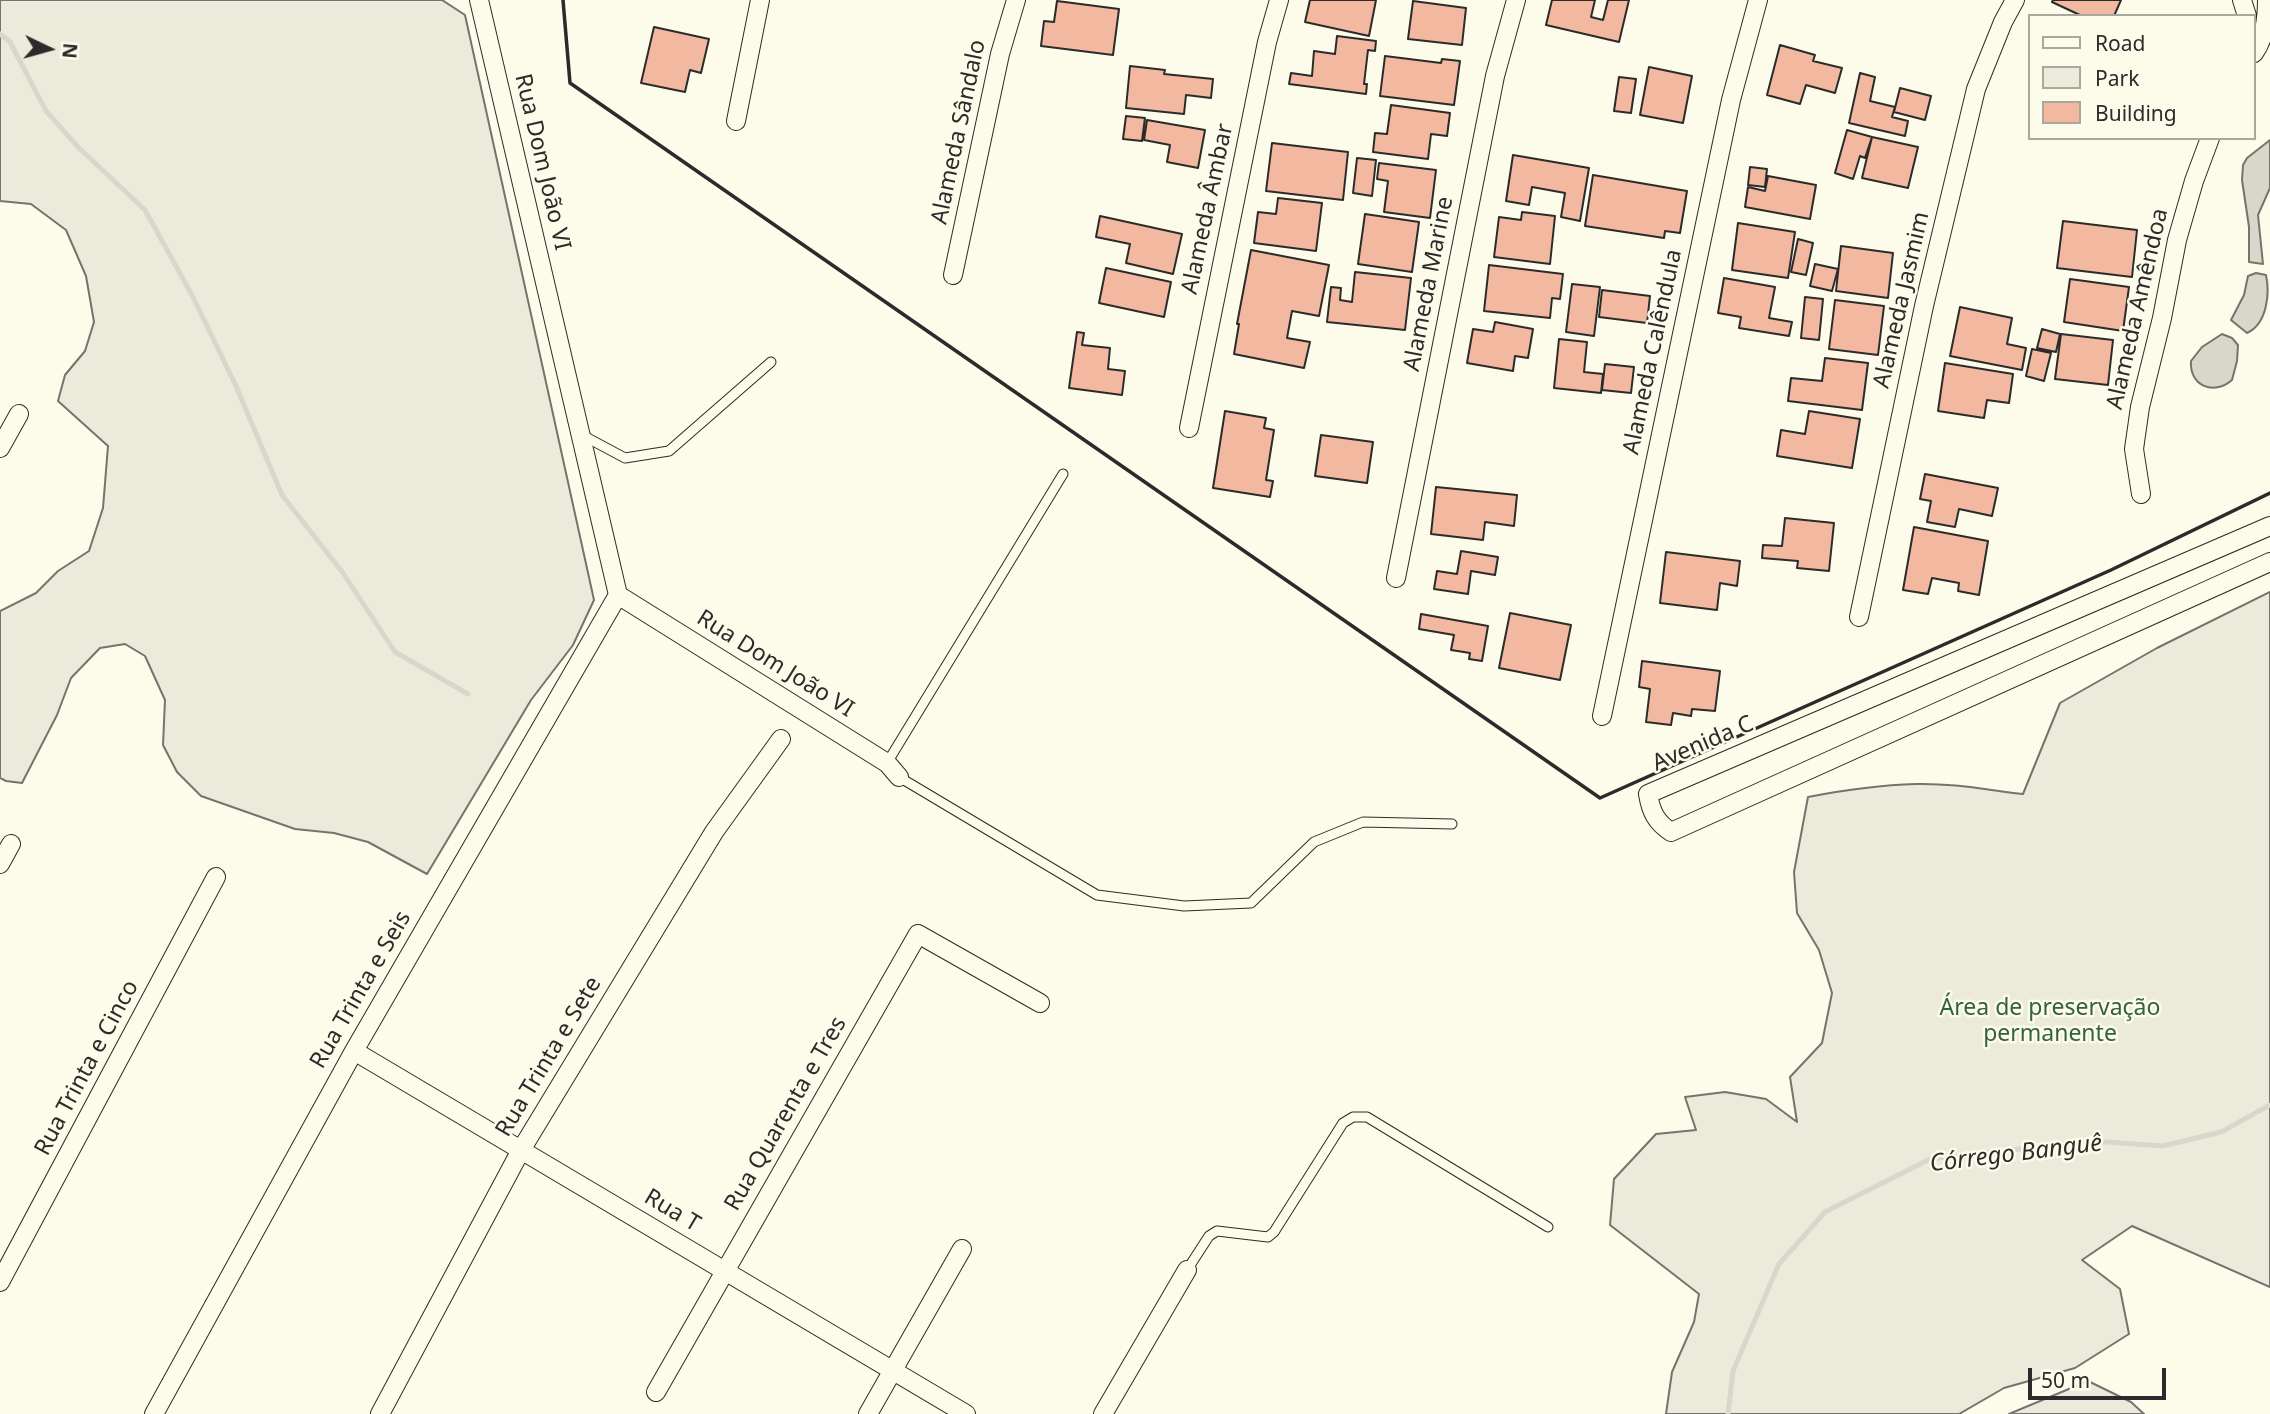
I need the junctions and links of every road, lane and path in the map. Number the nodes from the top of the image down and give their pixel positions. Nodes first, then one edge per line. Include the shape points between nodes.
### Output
1 (479, 0) edge
2 (760, 0) edge
3 (1016, 0) edge
4 (1279, 0) edge
5 (1516, 0) edge
6 (1758, 0) edge
7 (2015, 0) edge
8 (2267, 0) edge
9 (2256, 50) edge
10 (736, 121) dead end
11 (2209, 140) edge
12 (953, 275) dead end
13 (771, 362) dead end
14 (19, 414) dead end
15 (1189, 428) dead end
16 (581, 434) junction
17 (0, 448) edge
18 (1063, 474) dead end
19 (2141, 494) dead end
20 (2270, 526) edge
21 (2270, 562) edge
22 (1396, 578) dead end
23 (618, 595) junction
24 (1859, 617) dead end
25 (1602, 716) dead end
26 (781, 739) dead end
27 (893, 770) junction
28 (1452, 824) dead end
29 (10, 844) dead end
30 (0, 864) edge
31 (216, 877) dead end
32 (1040, 1003) dead end
33 (354, 1051) junction
34 (521, 1150) junction
35 (1548, 1227) dead end
36 (962, 1249) dead end
37 (1187, 1270) joint
38 (724, 1271) junction
39 (0, 1282) edge
40 (892, 1370) junction
41 (656, 1392) dead end
42 (154, 1414) edge
43 (380, 1414) edge
44 (868, 1414) edge
45 (966, 1414) edge
46 (1103, 1414) edge

1 - 16 street, Rua Dom João VI
2 - 10 street
3 - 12 street, Alameda Sândalo via 1000,54
4 - 15 street, Alameda Âmbar
5 - 22 street, Alameda Marine via 1495,76
6 - 25 street, Alameda Calêndula via 1731,100
7 - 24 street, Alameda Jasmim via 1976,89 1924,306
8 - 9 street via 2267,20
11 - 19 street, Alameda Amêndoa via 2177,240 2140,407 2134,449
13 - 16 lane via 668,451 625,458
14 - 17 street
16 - 23 street, Rua Dom João VI
18 - 27 lane
20 - 21 street, Avenida C via 1648,794 1654,817 1671,832
23 - 27 street, Rua Dom João VI
23 - 33 street, Rua Trinta e Seis
26 - 34 street, Rua Trinta e Sete via 713,832
27 - 28 lane, Rua Dom João VI via 1097,895 1184,906 1251,903 1314,842 1363,822
29 - 30 street
31 - 39 street, Rua Trinta e Cinco
32 - 38 street, Rua Quarenta e Tres via 918,934
33 - 34 street, Rua T
33 - 42 street, Rua Trinta e Seis
34 - 38 street, Rua T
34 - 43 street, Rua Trinta e Sete
35 - 37 lane via 1367,1118 1353,1117 1343,1123 1275,1232 1260,1238 1217,1231
36 - 40 street
37 - 46 street
38 - 40 street, Rua T
38 - 41 street, Rua Quarenta e Tres
40 - 44 street
40 - 45 street, Rua T

